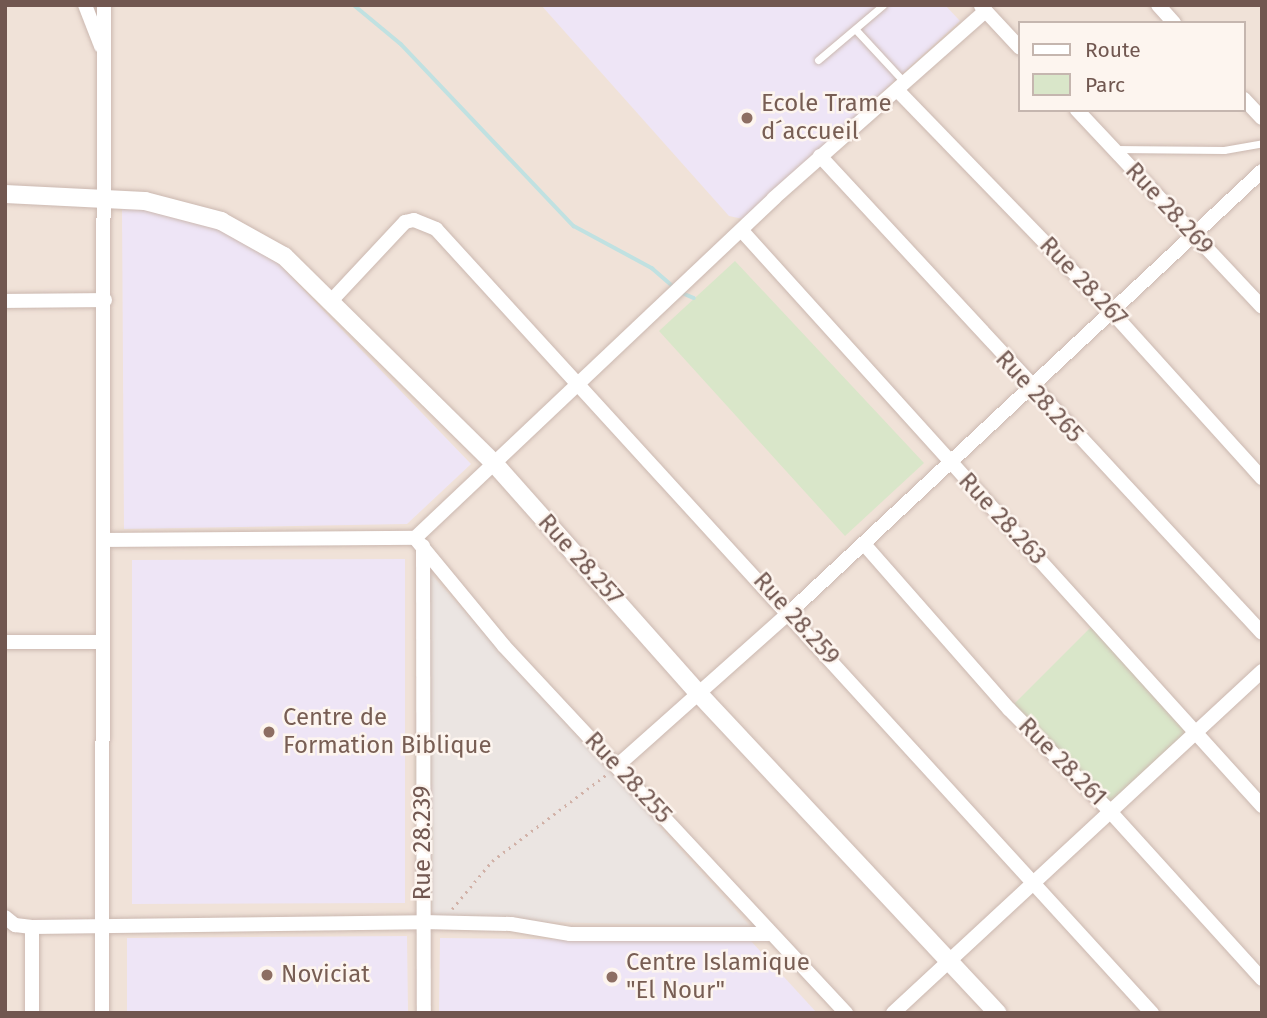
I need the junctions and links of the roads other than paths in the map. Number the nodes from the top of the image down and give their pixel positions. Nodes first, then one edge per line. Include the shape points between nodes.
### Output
1 (85, 5) edge
2 (104, 5) edge
3 (883, 5) edge
4 (1158, 5) edge
5 (983, 8) edge
6 (1172, 21) edge
7 (856, 30) junction
8 (1018, 46) edge
9 (104, 54) junction
10 (818, 60) dead end
11 (902, 87) junction
12 (1246, 101) edge
13 (1079, 112) edge
14 (1262, 118) edge
15 (1262, 143) edge
16 (1113, 149) junction
17 (820, 156) junction
18 (1262, 171) edge
19 (5, 194) edge
20 (105, 197) junction
21 (743, 232) junction
22 (1193, 235) junction
23 (105, 300) junction
24 (332, 300) junction
25 (5, 301) edge
26 (1262, 307) edge
27 (1111, 311) junction
28 (579, 382) junction
29 (1030, 388) junction
30 (493, 462) junction
31 (950, 463) junction
32 (1262, 478) edge
33 (105, 540) junction
34 (419, 542) junction
35 (863, 544) junction
36 (790, 612) junction
37 (1262, 633) edge
38 (5, 642) edge
39 (103, 642) junction
40 (1262, 671) edge
41 (699, 694) junction
42 (1199, 731) junction
43 (617, 766) junction
44 (1262, 806) edge
45 (1112, 814) junction
46 (1035, 885) junction
47 (5, 917) edge
48 (423, 922) junction
49 (101, 923) junction
50 (32, 927) junction
51 (771, 934) junction
52 (952, 962) junction
53 (1262, 979) edge
54 (32, 1013) edge
55 (102, 1013) edge
56 (424, 1013) edge
57 (846, 1013) edge
58 (893, 1013) edge
59 (997, 1013) edge
60 (1152, 1013) edge

1 - 9 street
2 - 9 street
3 - 7 lane
4 - 6 street
5 - 8 street
5 - 11 street
7 - 10 lane
7 - 11 lane
9 - 20 street
11 - 17 street
11 - 27 street, Rue 28.267
12 - 14 street
13 - 16 street, Rue 28.269
15 - 16 lane via 1224,150
16 - 22 street, Rue 28.269
17 - 21 street
17 - 29 street, Rue 28.265
18 - 22 street
19 - 20 street, Rue 28.257
20 - 23 street
20 - 24 street, Rue 28.257 via 159,204 230,225 284,256
21 - 28 street
21 - 31 street, Rue 28.263
22 - 26 street, Rue 28.269
22 - 27 street
23 - 25 street
23 - 33 street
24 - 28 street, Rue 28.259 via 405,222 414,220 436,229
24 - 30 street, Rue 28.257
27 - 29 street
27 - 32 street, Rue 28.267
28 - 30 street
28 - 36 street, Rue 28.259
29 - 31 street
29 - 37 street, Rue 28.265
30 - 34 street
30 - 41 street, Rue 28.257
31 - 35 street
31 - 42 street, Rue 28.263
33 - 34 street
33 - 39 street
34 - 43 street, Rue 28.255 via 505,646
34 - 48 street, Rue 28.239
35 - 36 street
35 - 45 street, Rue 28.261 via 1009,709
36 - 41 street
36 - 46 street, Rue 28.259
38 - 39 street
39 - 49 street
40 - 42 street
41 - 43 street
41 - 52 street, Rue 28.257
42 - 44 street, Rue 28.263
42 - 45 street
43 - 51 street, Rue 28.255
45 - 46 street
45 - 53 street, Rue 28.261
46 - 52 street
46 - 60 street, Rue 28.259
47 - 50 street via 15,925
48 - 49 street
48 - 51 street via 511,924 570,934
48 - 56 street, Rue 28.239
49 - 50 street
49 - 55 street
50 - 54 street
51 - 57 street, Rue 28.255
52 - 58 street
52 - 59 street, Rue 28.257

